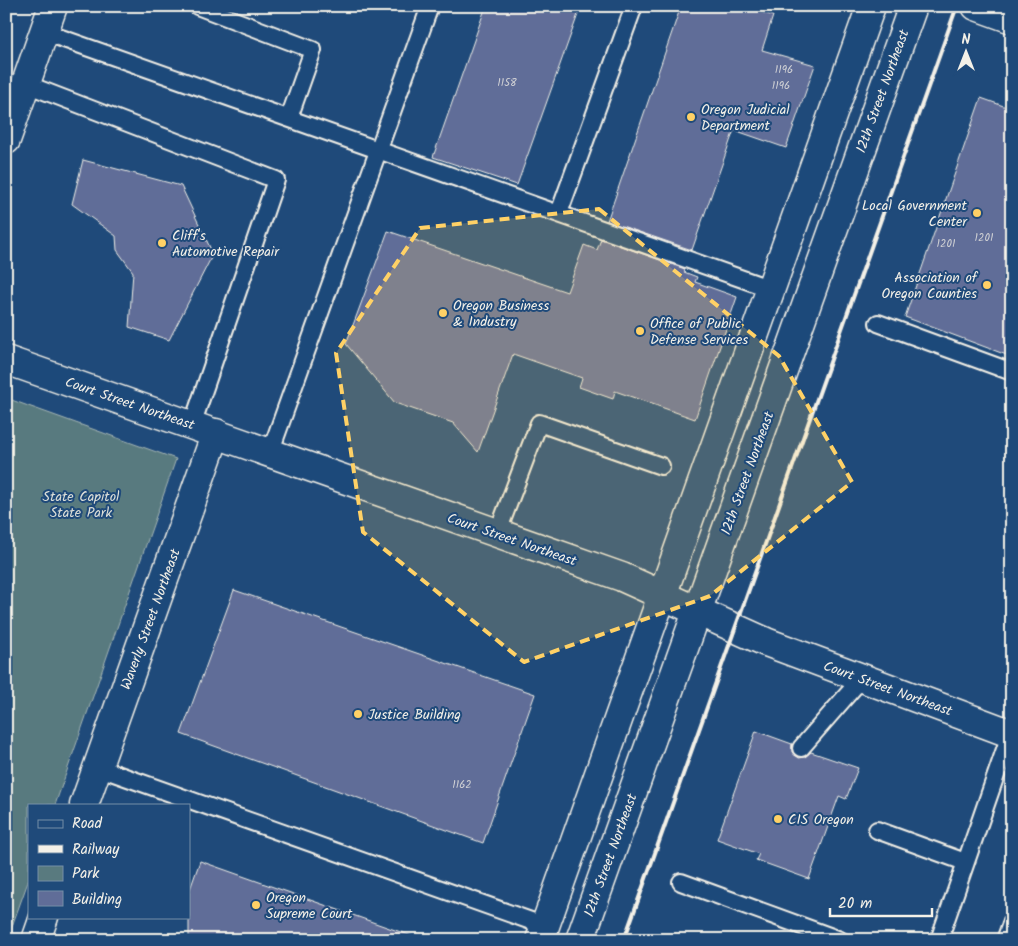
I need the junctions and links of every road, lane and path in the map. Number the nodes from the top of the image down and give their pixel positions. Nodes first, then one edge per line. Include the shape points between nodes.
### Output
1 (53, 6) edge
2 (197, 6) edge
3 (430, 6) edge
4 (634, 6) edge
5 (871, 6) edge
6 (912, 6) edge
7 (976, 6) edge
8 (1012, 19) edge
9 (44, 32) junction
10 (26, 84) junction
11 (289, 118) junction
12 (6, 140) edge
13 (378, 150) junction
14 (559, 214) junction
15 (771, 289) junction
16 (878, 324) dead end
17 (6, 360) edge
18 (1012, 372) edge
19 (204, 429) junction
20 (270, 453) junction
21 (661, 466) dead end
22 (497, 534) junction
23 (663, 595) junction
24 (697, 611) junction
25 (860, 679) junction
26 (1011, 732) edge
27 (801, 748) dead end
28 (97, 767) junction
29 (84, 804) edge
30 (877, 830) dead end
31 (965, 862) junction
32 (681, 882) dead end
33 (44, 918) edge
34 (1012, 921) edge
35 (542, 933) edge
36 (36, 940) edge
37 (580, 940) edge
38 (840, 940) edge
39 (938, 940) edge
40 (1005, 940) edge

1 - 9 main road
2 - 11 lane via 313,50
3 - 13 lane
4 - 14 lane
5 - 15 main road
6 - 24 main road, 12th Street Northeast
7 - 8 main road
9 - 10 main road
9 - 11 lane
10 - 12 main road
10 - 19 lane via 276,180
11 - 13 lane
13 - 14 lane
13 - 20 lane
14 - 15 lane
15 - 23 main road
16 - 18 lane
17 - 19 main road, Court Street Northeast
19 - 20 main road, Court Street Northeast
19 - 28 main road, Waverly Street Northeast
20 - 22 main road, Court Street Northeast
21 - 22 lane via 539,423
22 - 23 main road, Court Street Northeast via 622,577
23 - 24 main road, Court Street Northeast
23 - 35 main road
24 - 25 main road, Court Street Northeast
24 - 37 main road, 12th Street Northeast
25 - 26 main road, Court Street Northeast
25 - 27 lane
26 - 31 lane
28 - 29 main road, Waverly Street Northeast
28 - 35 lane via 497,909
30 - 31 lane
31 - 39 lane
32 - 38 lane
33 - 36 main road
34 - 40 lane

